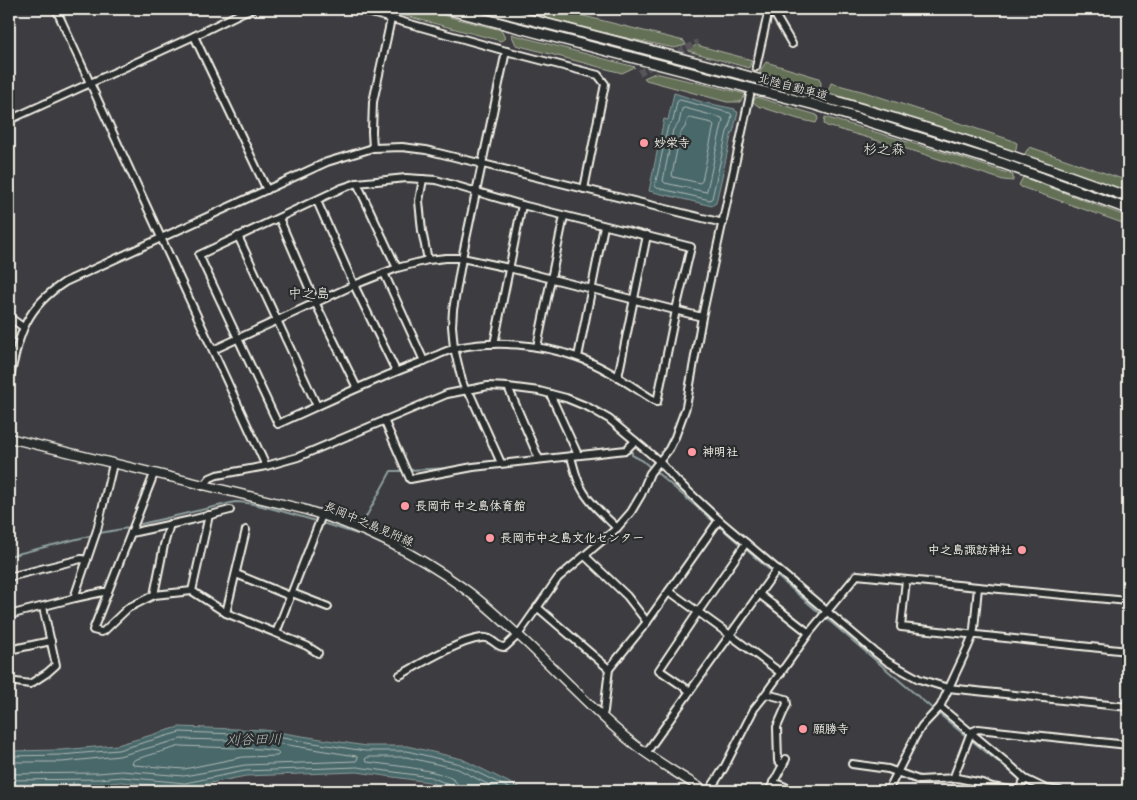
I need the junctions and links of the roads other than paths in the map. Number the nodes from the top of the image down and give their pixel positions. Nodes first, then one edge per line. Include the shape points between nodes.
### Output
1 (56, 9) edge
2 (252, 9) edge
3 (357, 9) edge
4 (446, 9) edge
5 (489, 9) edge
6 (768, 10) edge
7 (391, 19) junction
8 (194, 36) junction
9 (792, 44) dead end
10 (506, 51) junction
11 (756, 67) tunnel mouth
12 (90, 83) junction
13 (750, 95) tunnel mouth
14 (9, 120) edge
15 (373, 148) junction
16 (482, 163) junction
17 (423, 179) junction
18 (357, 183) junction
19 (584, 189) junction
20 (267, 190) junction
21 (476, 192) junction
22 (1128, 197) edge
23 (317, 201) junction
24 (522, 205) junction
25 (1128, 209) edge
26 (564, 216) junction
27 (278, 218) junction
28 (723, 224) junction
29 (604, 226) junction
30 (647, 235) junction
31 (238, 236) junction
32 (162, 238) junction
33 (462, 258) junction
34 (428, 260) junction
35 (397, 268) junction
36 (509, 268) junction
37 (384, 273) junction
38 (550, 279) junction
39 (354, 285) junction
40 (592, 289) junction
41 (634, 299) junction
42 (316, 304) junction
43 (676, 310) junction
44 (9, 317) edge
45 (702, 317) junction
46 (277, 321) junction
47 (23, 327) junction
48 (238, 339) junction
49 (494, 344) junction
50 (537, 347) junction
51 (454, 348) junction
52 (213, 350) junction
53 (578, 357) junction
54 (424, 361) junction
55 (396, 371) junction
56 (618, 377) junction
57 (9, 382) edge
58 (508, 387) junction
59 (357, 388) junction
60 (465, 389) junction
61 (550, 394) junction
62 (317, 406) junction
63 (384, 420) junction
64 (9, 438) edge
65 (635, 441) junction
66 (574, 456) junction
67 (539, 459) junction
68 (659, 461) junction
69 (501, 463) junction
70 (113, 464) junction
71 (266, 466) junction
72 (154, 474) junction
73 (203, 486) junction
74 (230, 510) dead end
75 (209, 515) junction
76 (322, 515) junction
77 (719, 520) junction
78 (170, 524) junction
79 (617, 528) junction
80 (246, 530) dead end
81 (131, 533) junction
82 (746, 543) junction
83 (585, 556) junction
84 (87, 560) junction
85 (776, 569) junction
86 (236, 574) junction
87 (9, 577) edge
88 (906, 580) junction
89 (978, 587) junction
90 (192, 591) junction
91 (669, 591) junction
92 (108, 592) junction
93 (291, 594) junction
94 (758, 594) junction
95 (154, 595) junction
96 (75, 598) junction
97 (1128, 602) edge
98 (43, 607) junction
99 (328, 607) dead end
100 (537, 607) junction
101 (827, 611) junction
102 (698, 612) junction
103 (226, 613) junction
104 (9, 615) edge
105 (647, 622) junction
106 (276, 633) junction
107 (809, 633) junction
108 (518, 635) junction
109 (730, 635) junction
110 (973, 636) junction
111 (51, 641) junction
112 (9, 650) edge
113 (1128, 651) edge
114 (318, 653) dead end
115 (609, 669) junction
116 (780, 673) junction
117 (400, 675) dead end
118 (9, 681) edge
119 (948, 688) junction
120 (690, 691) junction
121 (766, 694) junction
122 (940, 707) junction
123 (1128, 707) edge
124 (602, 717) junction
125 (971, 732) junction
126 (1128, 745) edge
127 (646, 753) junction
128 (852, 764) dead end
129 (898, 772) junction
130 (953, 779) junction
131 (1026, 779) junction
132 (774, 782) junction
133 (705, 791) edge
134 (709, 791) edge
135 (768, 791) edge
136 (795, 791) edge
137 (888, 791) edge
138 (1017, 791) edge
139 (1060, 791) edge

1 - 12 street
2 - 8 street
3 - 7 street
4 - 25 highway, 北陸自動車道 via 815,105 1001,163
5 - 22 highway, 北陸自動車道 via 903,121 1000,151
6 - 9 street via 774,13
6 - 11 street
7 - 10 street
7 - 15 street via 373,102
8 - 12 street
8 - 20 street
10 - 16 street
10 - 19 street via 598,75 605,84
12 - 14 street
12 - 32 street
13 - 28 street
15 - 16 street via 426,150
15 - 20 street via 327,162
16 - 19 street
16 - 21 street
17 - 18 street
17 - 21 street
17 - 34 street via 419,201
18 - 23 street
18 - 35 street
19 - 28 street
20 - 32 street
21 - 24 street
21 - 33 street
23 - 27 street
23 - 39 street
24 - 26 street
24 - 36 street
26 - 29 street
26 - 38 street
27 - 31 street
27 - 42 street
28 - 45 street
29 - 30 street
29 - 40 street
30 - 41 street
30 - 43 street via 691,247
31 - 46 street
31 - 48 street via 199,254
32 - 47 street via 59,285 37,305
32 - 52 street
33 - 34 street
33 - 36 street
33 - 51 street via 453,310
34 - 35 street
35 - 37 street
36 - 38 street
36 - 49 street
37 - 39 street
37 - 54 street
38 - 40 street
38 - 50 street
39 - 42 street
39 - 55 street
40 - 41 street
40 - 53 street
41 - 43 street
41 - 56 street
42 - 46 street
42 - 59 street
43 - 45 street
43 - 56 street via 656,402
44 - 47 street
45 - 68 street via 686,407 669,449
46 - 48 street
46 - 62 street
47 - 57 street
48 - 52 street
48 - 62 street via 278,424
49 - 50 street
49 - 51 street
50 - 53 street
51 - 54 street
51 - 60 street
52 - 71 street
53 - 56 street
54 - 55 street
55 - 59 street
58 - 60 street
58 - 61 street
58 - 67 street
59 - 62 street
60 - 63 street
60 - 69 street
61 - 65 street via 601,413
61 - 66 street
63 - 69 street via 410,479
63 - 71 street via 298,457
64 - 70 main road, 長岡中之島見附線
65 - 66 street via 626,450
65 - 68 street
66 - 67 street
66 - 79 street via 585,494
67 - 69 street
68 - 77 street
68 - 79 street via 631,512
70 - 72 main road, 長岡中之島見附線
70 - 84 street
71 - 73 street via 217,475
72 - 73 main road, 長岡中之島見附線
72 - 81 street
73 - 76 main road, 長岡中之島見附線
74 - 75 street
75 - 78 street
75 - 90 street
76 - 93 street
76 - 108 main road, 長岡中之島見附線 via 368,533 447,576
77 - 82 street
77 - 91 street
78 - 81 street
78 - 95 street
79 - 83 street
80 - 86 street
81 - 92 street
82 - 85 street
82 - 102 street
83 - 100 street via 558,578
83 - 105 street
84 - 87 street
84 - 96 street
85 - 94 street
85 - 101 street
86 - 93 street
86 - 103 street
88 - 89 street
88 - 101 street via 857,575
88 - 110 street via 901,627
89 - 97 street
89 - 110 street
90 - 95 street
90 - 103 street
91 - 102 street
91 - 105 street
92 - 95 street via 94,630 101,632 128,608
92 - 96 street
93 - 99 street
93 - 106 street
94 - 107 street
94 - 109 street
96 - 98 street
98 - 104 street
98 - 111 street
100 - 108 street
100 - 115 street
101 - 107 street
101 - 119 street via 888,662 919,679
102 - 109 street
102 - 120 street via 659,670
103 - 106 street
105 - 115 street
106 - 114 street
107 - 116 street
108 - 117 street via 502,648 488,638 478,638
108 - 124 main road, 長岡中之島見附線
109 - 116 street
109 - 120 street
110 - 113 street
110 - 119 street
111 - 112 street
111 - 118 street via 56,664 47,673 30,684
115 - 124 street
116 - 121 street
119 - 122 street
119 - 123 street
120 - 127 street
121 - 132 street via 786,699 787,704 777,727 778,761 785,762
121 - 134 street via 754,709
122 - 125 street
122 - 129 street via 922,726
124 - 127 main road, 長岡中之島見附線
125 - 126 street via 978,729
125 - 130 street
125 - 131 street
127 - 133 main road, 長岡中之島見附線
128 - 129 street
129 - 130 street via 919,780
129 - 137 street
130 - 138 street
131 - 138 street
131 - 139 street via 1046,790
132 - 135 street
132 - 136 street

